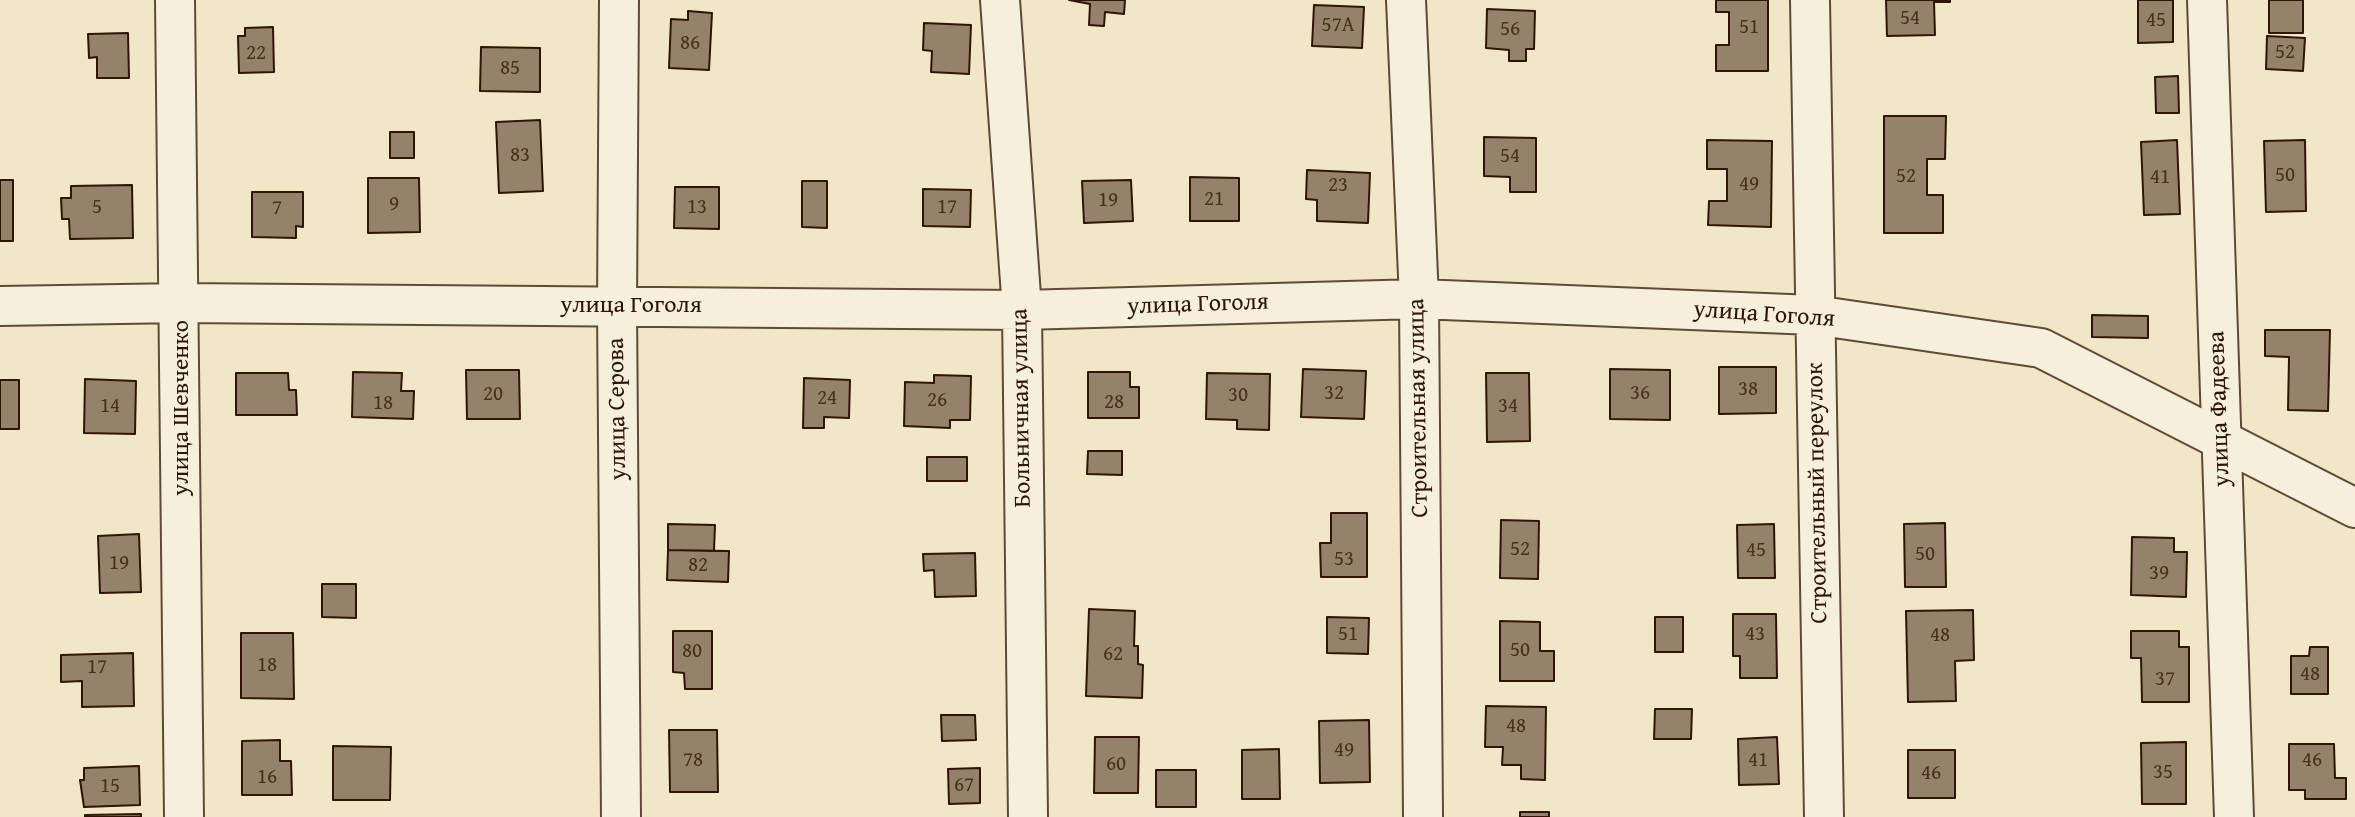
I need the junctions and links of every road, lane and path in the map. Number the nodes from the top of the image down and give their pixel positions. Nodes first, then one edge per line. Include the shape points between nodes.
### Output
1 (175, 0) edge
2 (618, 0) edge
3 (1000, 0) edge
4 (1406, 0) edge
5 (1810, 0) edge
6 (2207, 0) edge
7 (1419, 299) junction
8 (181, 303) junction
9 (0, 306) edge
10 (617, 306) junction
11 (1022, 310) junction
12 (1814, 315) junction
13 (2221, 441) junction
14 (2355, 508) edge
15 (184, 817) edge
16 (621, 817) edge
17 (1028, 817) edge
18 (1423, 817) edge
19 (1824, 817) edge
20 (2234, 817) edge

1 - 8 street, улица Шевченко
2 - 10 street, улица Серова
3 - 11 street, Больничная улица
4 - 7 street, Строительная улица
5 - 12 street, Строительный переулок
6 - 13 street, улица Фадеева
7 - 11 street, улица Гоголя
7 - 12 street, улица Гоголя
7 - 18 street, Строительная улица
8 - 9 street, улица Гоголя
8 - 10 street, улица Гоголя
8 - 15 street, улица Шевченко
10 - 11 street, улица Гоголя
10 - 16 street, улица Серова
11 - 17 street, Больничная улица
12 - 13 street, улица Гоголя via 2041,348
12 - 19 street, Строительный переулок
13 - 14 street, улица Гоголя
13 - 20 street, улица Фадеева

